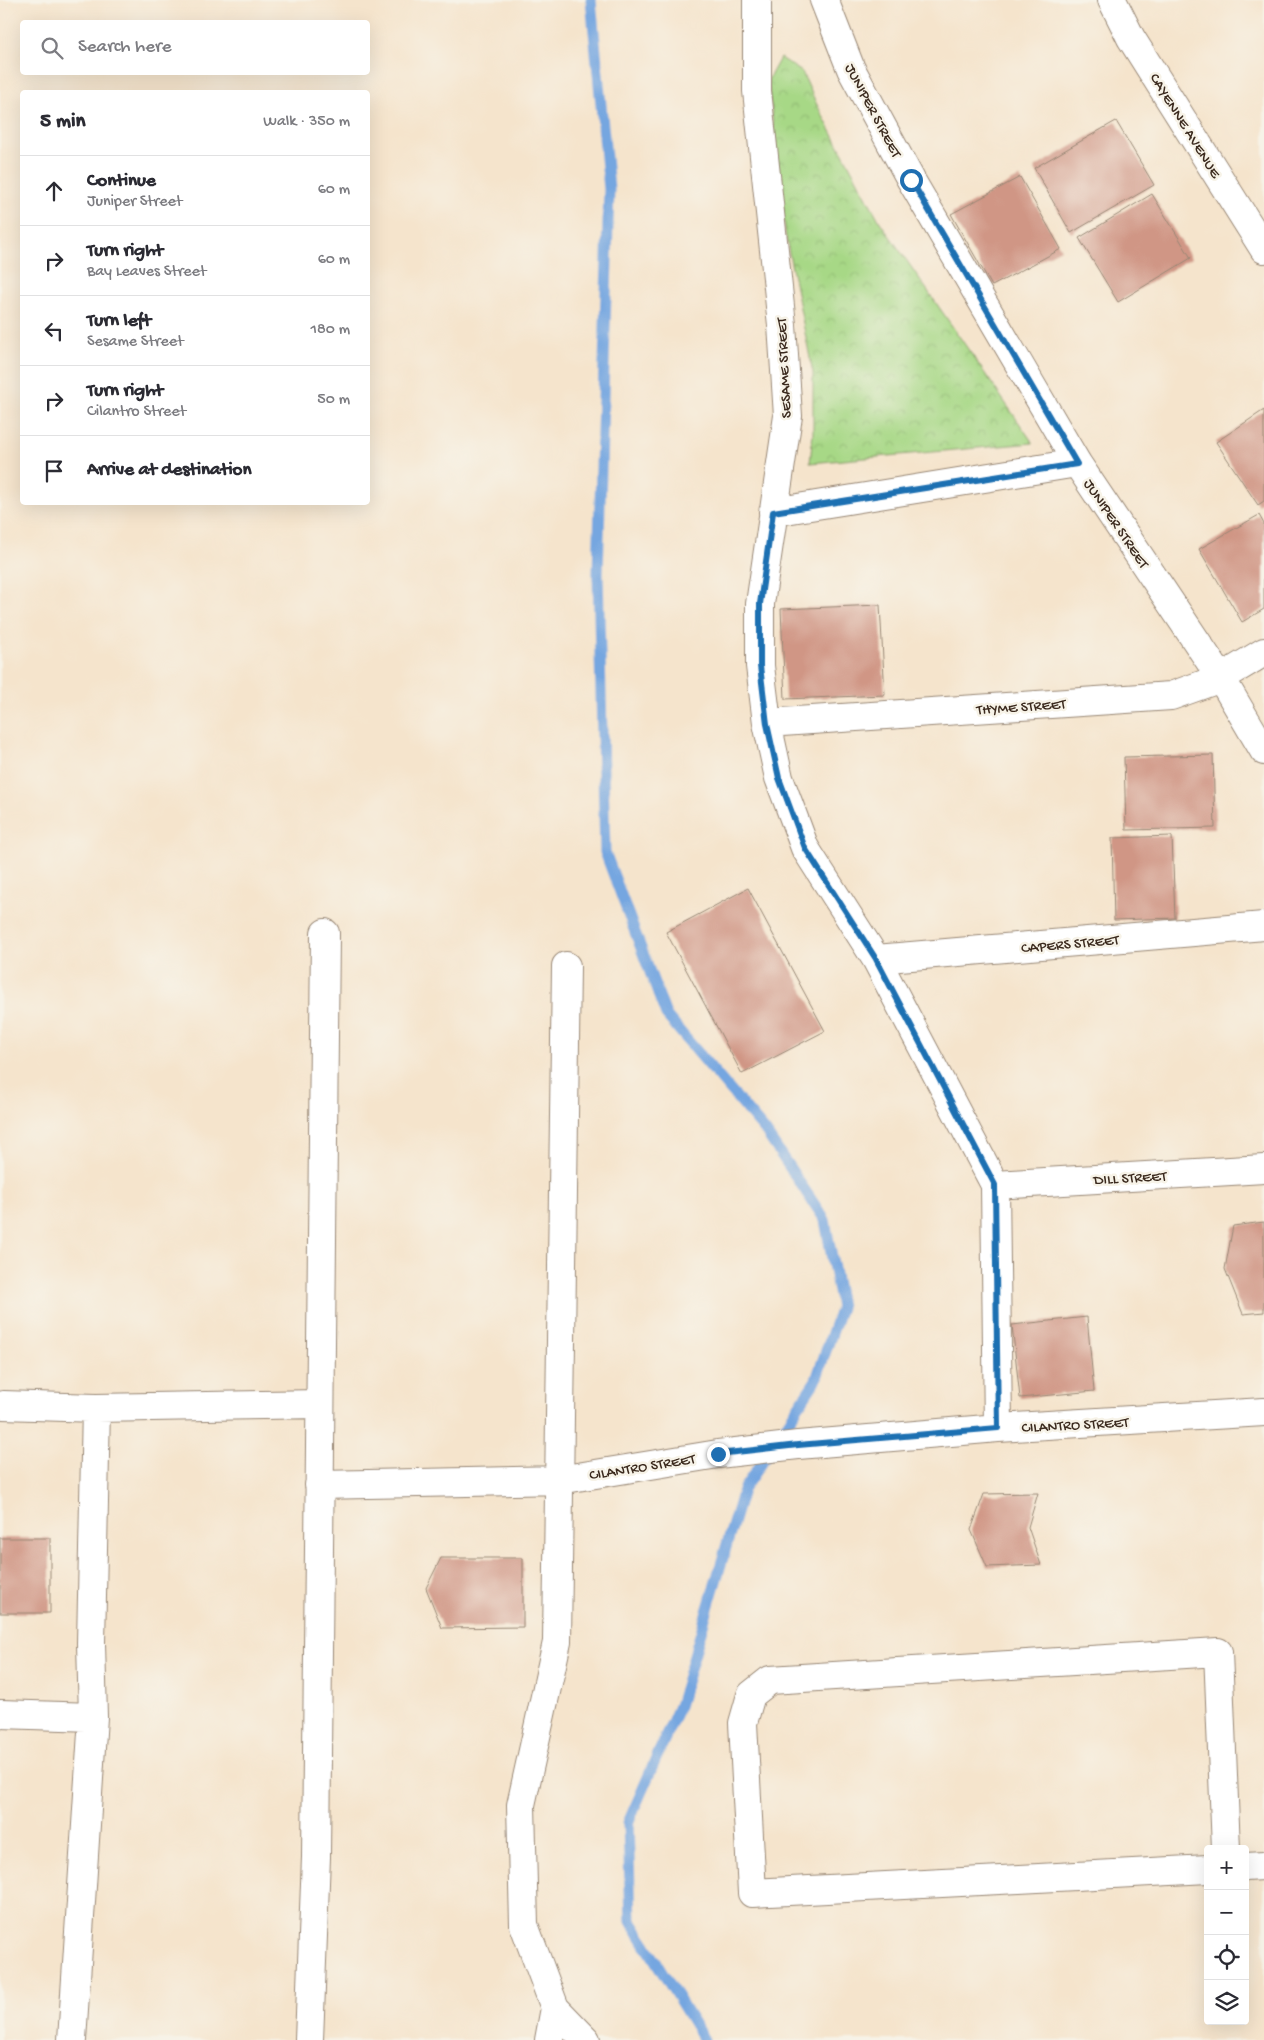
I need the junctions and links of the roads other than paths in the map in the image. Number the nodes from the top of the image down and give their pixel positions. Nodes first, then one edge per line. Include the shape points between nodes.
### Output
1 (757, 0) edge
2 (824, 0) edge
3 (1112, 0) edge
4 (1264, 249) edge
5 (1077, 464) junction
6 (773, 512) junction
7 (1264, 652) edge
8 (1221, 678) junction
9 (767, 724) junction
10 (1264, 751) edge
11 (1264, 926) edge
12 (325, 933) dead end
13 (876, 959) junction
14 (566, 966) dead end
15 (1264, 1169) edge
16 (995, 1185) junction
17 (320, 1404) junction
18 (3, 1406) dead end
19 (96, 1408) junction
20 (1264, 1412) edge
21 (998, 1428) junction
22 (559, 1480) junction
23 (319, 1485) junction
24 (0, 1714) edge
25 (93, 1718) junction
26 (1226, 1845) edge
27 (1264, 1866) edge
28 (1249, 1867) edge
29 (1204, 1869) edge
30 (555, 2008) junction
31 (72, 2040) edge
32 (309, 2040) edge
33 (549, 2040) edge
34 (586, 2040) edge

1 - 6 street, SESAME STREET via 757,91 782,325 788,416
2 - 5 street, JUNIPER STREET via 851,69 911,180
3 - 4 street, CAYENNE AVENUE via 1131,38
5 - 6 street
5 - 8 street, JUNIPER STREET
6 - 9 street, SESAME STREET via 760,604 760,666
7 - 8 street, THYME STREET
8 - 9 street, THYME STREET via 1170,696
8 - 10 street, JUNIPER STREET
9 - 13 street, SESAME STREET via 779,778 805,848
11 - 13 street, CAPERS STREET
12 - 17 street
13 - 16 street, SESAME STREET
14 - 22 street
15 - 16 street, DILL STREET
16 - 21 street, SESAME STREET
17 - 19 street
17 - 23 street
18 - 19 street
19 - 25 street via 91,1643
20 - 21 street, CILANTRO STREET
21 - 22 street, CILANTRO STREET via 718,1454
22 - 23 street, CILANTRO STREET
22 - 30 street via 557,1642 521,1805 524,1925
23 - 32 street via 316,1856
24 - 25 street
25 - 31 street
26 - 29 street via 1218,1652 770,1680 751,1695 743,1724 752,1893
27 - 28 street
30 - 33 street
30 - 34 street

